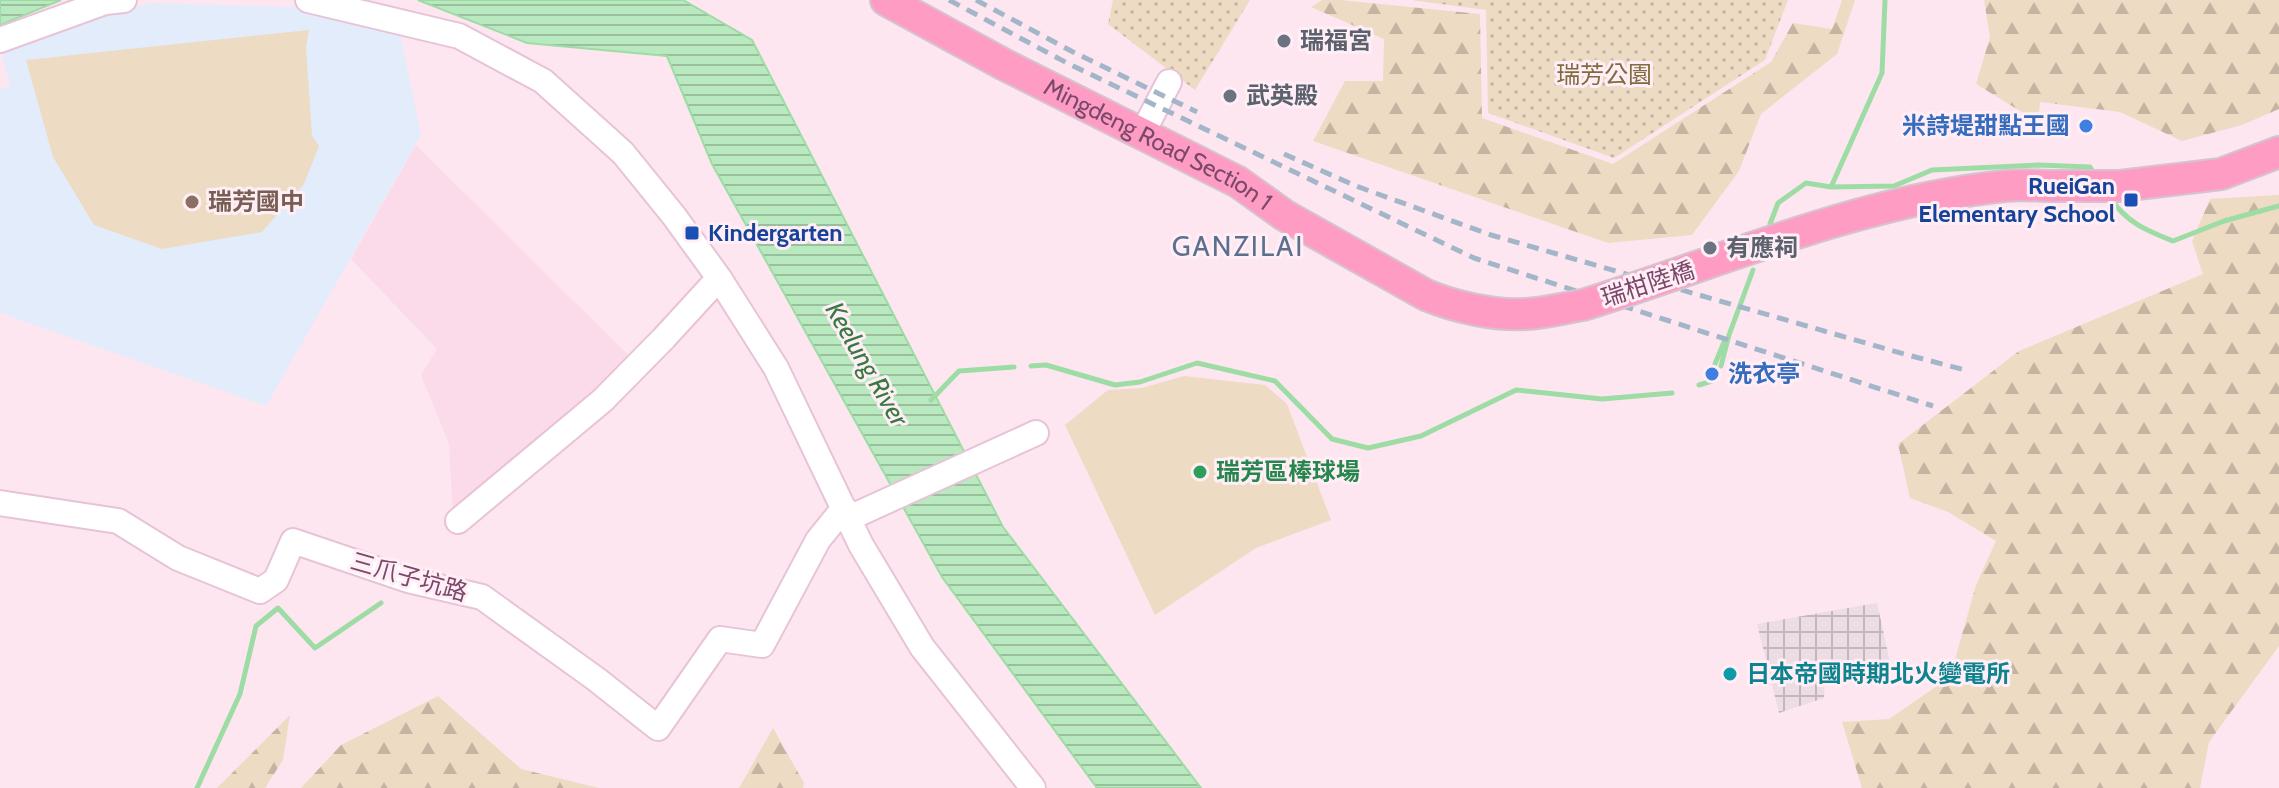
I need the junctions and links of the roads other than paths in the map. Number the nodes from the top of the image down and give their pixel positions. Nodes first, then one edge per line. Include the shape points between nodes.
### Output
1 (124, 0) edge
2 (308, 0) edge
3 (886, 0) edge
4 (0, 40) edge
5 (1169, 82) dead end
6 (1142, 134) junction
7 (2279, 152) edge
8 (1238, 182) junction
9 (719, 278) junction
10 (1426, 295) joint
11 (1036, 433) dead end
12 (0, 503) edge
13 (851, 511) junction
14 (458, 521) dead end
15 (1033, 788) edge

1 - 4 street
2 - 9 street via 459,36 543,81 623,153
3 - 6 main road, Mingdeng Road Section 1
5 - 6 street
6 - 8 main road, Mingdeng Road Section 1
7 - 10 main road, 瑞柑陸橋, bridge via 2221,174 2120,186 1997,187 1900,204 1557,310 1495,312
8 - 8 street via 1313,244 1408,299 1494,323 1566,320 1529,302 1492,301 1432,286 1302,211
8 - 10 main road, Mingdeng Road Section 1
9 - 13 street via 776,368
9 - 14 street via 603,400
11 - 13 street
12 - 13 street, 三爪子坑路 via 118,521 178,558 260,591 276,580 293,541 408,580 482,597 658,728 720,639 762,645 818,540
13 - 15 street via 861,545 922,647

